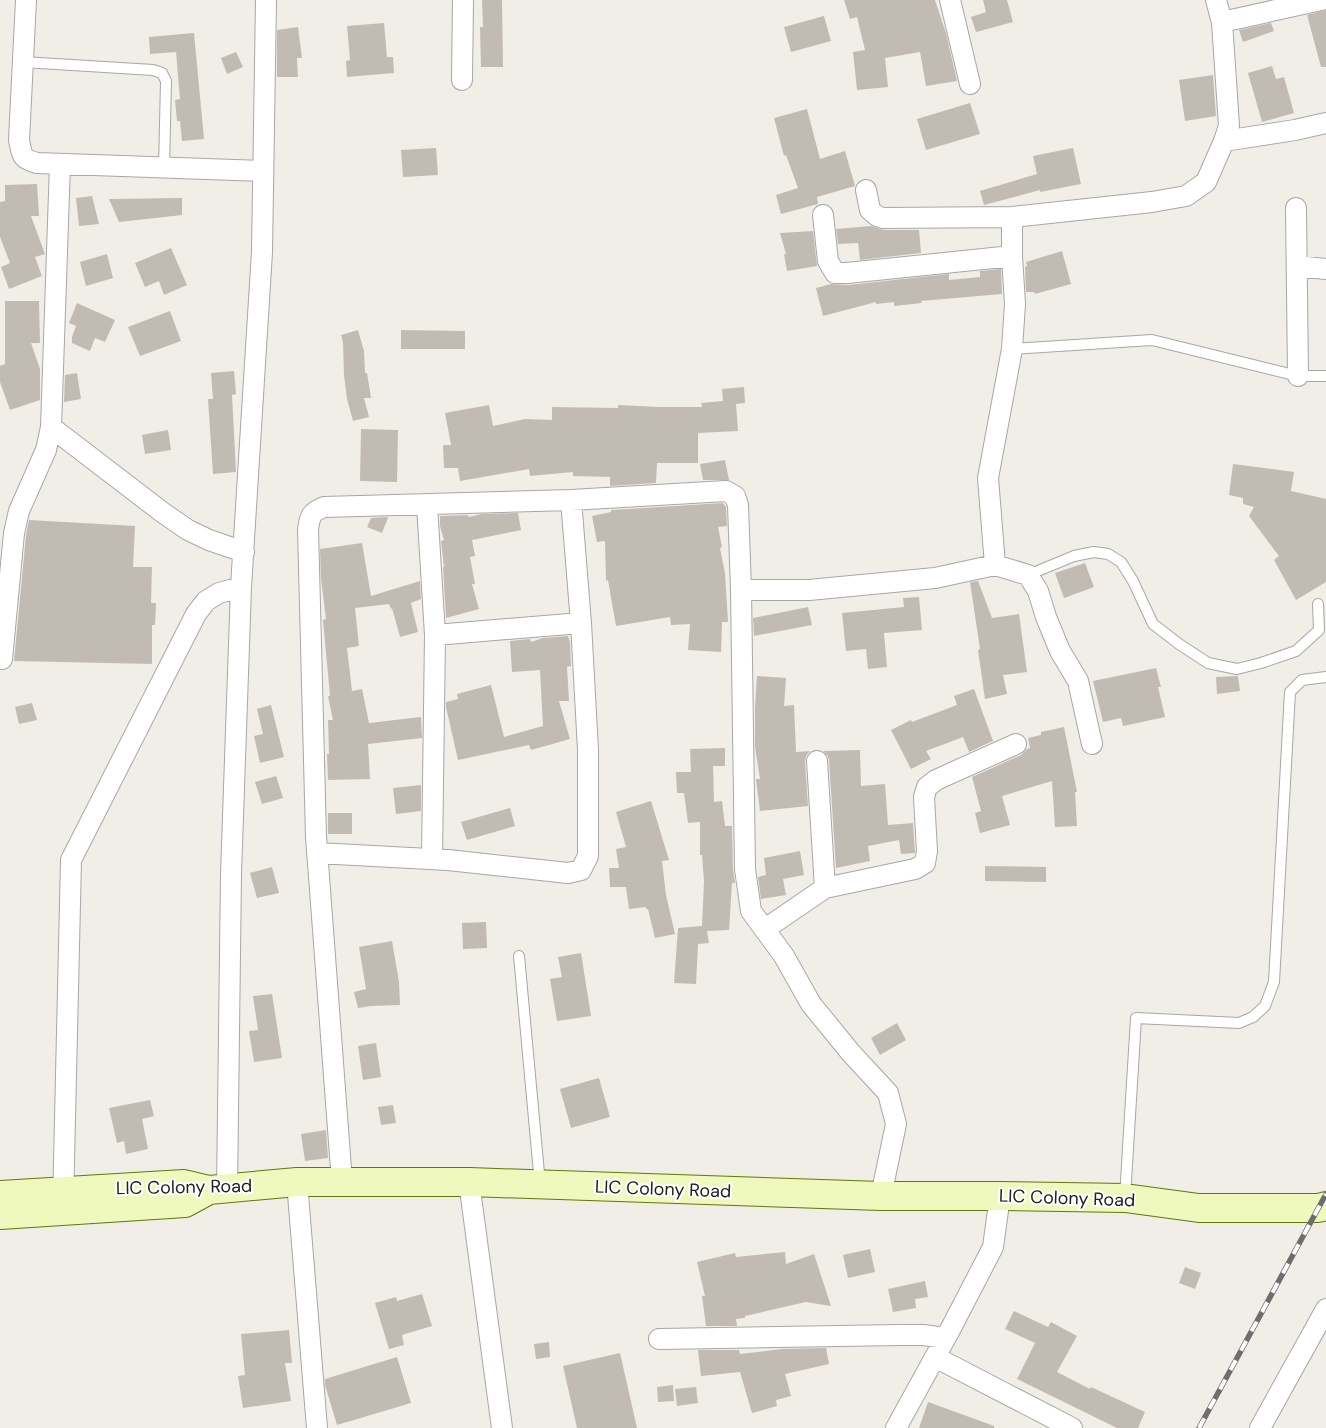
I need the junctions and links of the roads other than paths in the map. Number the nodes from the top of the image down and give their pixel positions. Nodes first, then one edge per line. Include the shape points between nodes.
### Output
1 (26, 0) edge
2 (266, 0) edge
3 (463, 0) edge
4 (950, 0) edge
5 (1216, 0) edge
6 (1321, 0) edge
7 (1222, 22) junction
8 (23, 62) junction
9 (462, 80) dead end
10 (970, 84) dead end
11 (1326, 123) edge
12 (1224, 141) junction
13 (60, 164) junction
14 (164, 168) junction
15 (264, 171) junction
16 (866, 190) dead end
17 (1296, 208) dead end
18 (823, 215) dead end
19 (1012, 217) junction
20 (1012, 256) junction
21 (1297, 266) junction
22 (1326, 269) edge
23 (1012, 349) junction
24 (1298, 376) junction
25 (1326, 376) edge
26 (51, 428) junction
27 (571, 500) junction
28 (427, 505) junction
29 (244, 552) junction
30 (995, 564) junction
31 (1028, 575) junction
32 (241, 587) junction
33 (741, 590) junction
34 (1318, 604) dead end
35 (580, 623) junction
36 (435, 635) junction
37 (2, 659) dead end
38 (1326, 677) edge
39 (1016, 744) dead end
40 (1092, 744) dead end
41 (817, 761) dead end
42 (317, 853) junction
43 (432, 859) junction
44 (825, 888) junction
45 (765, 929) junction
46 (519, 956) dead end
47 (296, 1182) junction
48 (342, 1182) junction
49 (469, 1182) junction
50 (540, 1185) junction
51 (218, 1190) junction
52 (0, 1195) edge
53 (881, 1196) junction
54 (1000, 1196) junction
55 (1125, 1198) junction
56 (63, 1201) junction
57 (1326, 1206) edge
58 (0, 1216) edge
59 (1326, 1309) edge
60 (945, 1338) junction
61 (659, 1339) dead end
62 (935, 1356) junction
63 (317, 1428) edge
64 (502, 1428) edge
65 (896, 1428) edge
66 (1072, 1428) edge
67 (1260, 1428) edge

1 - 8 street
2 - 15 street
3 - 9 street
4 - 10 street
5 - 7 street
6 - 7 street
7 - 12 street via 1229,126
8 - 13 street via 19,140 22,153 28,161
8 - 14 lane via 162,73 166,81
11 - 12 street
12 - 19 street via 1206,182 1186,196
13 - 14 street
13 - 26 street
14 - 15 street
15 - 29 street
16 - 19 street via 870,210 883,218
17 - 21 street
18 - 20 street via 828,261 835,273
19 - 20 street
20 - 23 street via 1015,304
21 - 22 street
21 - 24 street
23 - 24 lane via 1152,340
23 - 30 street via 988,478
24 - 25 lane
26 - 29 street via 188,530
26 - 37 street via 46,450 19,511 14,533
27 - 28 street
27 - 33 street via 726,491 735,496 738,506
27 - 35 street
28 - 36 street
28 - 42 street via 324,507 310,517
29 - 32 street
30 - 31 street
30 - 33 street via 935,578 809,590
31 - 34 lane via 1074,556 1094,552 1108,554 1121,562 1153,624 1208,663 1237,669 1296,652 1319,630
31 - 40 street via 1038,591 1060,651 1078,681
32 - 51 street
32 - 56 street via 219,593 206,601 196,614 71,860
33 - 45 street via 744,869 751,911
35 - 36 street
35 - 43 street via 588,750 588,856 582,870 568,873
36 - 43 street
38 - 55 lane via 1302,680 1290,692 1274,982 1265,1006 1239,1024 1136,1018
39 - 44 street via 927,787 924,797 925,862 915,869
41 - 44 street
42 - 43 street
42 - 48 street
44 - 45 street
45 - 53 street via 811,1004 888,1093 896,1124
46 - 50 lane
47 - 48 main road, LIC Colony Road
47 - 51 main road, LIC Colony Road
47 - 63 street
48 - 49 main road, LIC Colony Road
49 - 50 main road, LIC Colony Road
49 - 64 street
50 - 53 main road, LIC Colony Road
51 - 56 main road via 185,1203
52 - 56 main road
53 - 54 main road, LIC Colony Road
54 - 55 main road, LIC Colony Road
54 - 60 street via 993,1247
55 - 57 main road, LIC Colony Road via 1199,1208
56 - 58 main road
59 - 67 street
60 - 61 street via 900,1334
60 - 62 street
62 - 65 street
62 - 66 street

